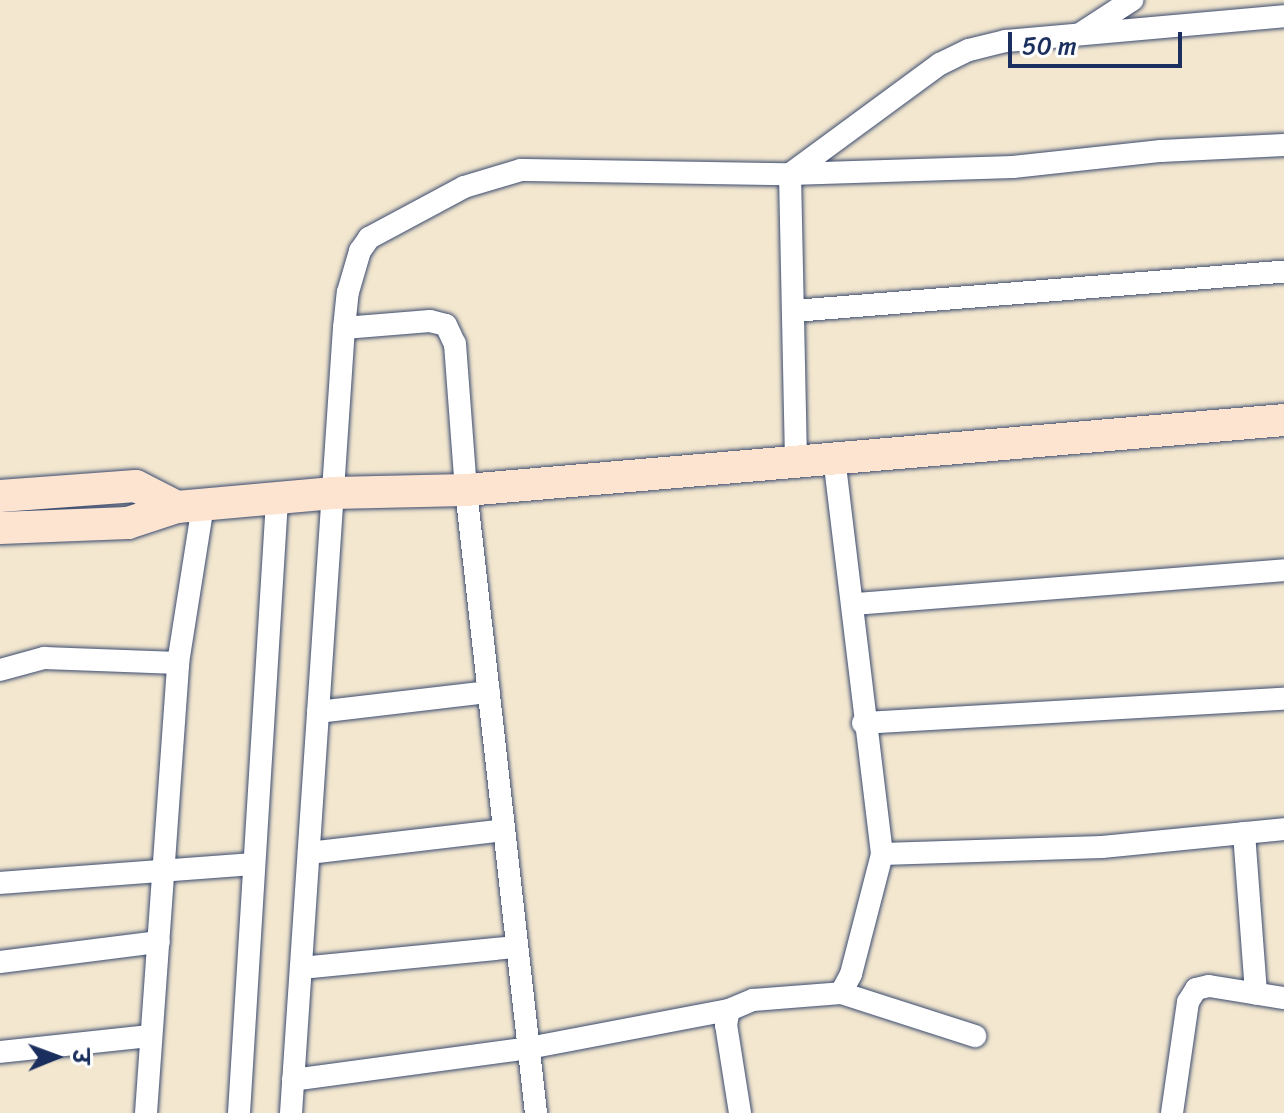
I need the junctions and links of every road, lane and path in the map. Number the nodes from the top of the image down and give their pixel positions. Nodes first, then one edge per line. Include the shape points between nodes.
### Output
1 (1132, 0) edge
2 (1284, 16) edge
3 (1078, 35) junction
4 (1284, 145) edge
5 (790, 174) junction
6 (1284, 272) edge
7 (794, 311) junction
8 (344, 328) junction
9 (1284, 420) edge
10 (834, 456) junction
11 (796, 459) junction
12 (466, 490) junction
13 (333, 493) junction
14 (0, 496) edge
15 (277, 501) junction
16 (190, 506) junction
17 (0, 528) edge
18 (1284, 570) edge
19 (855, 604) junction
20 (178, 663) junction
21 (0, 670) edge
22 (489, 692) junction
23 (1284, 699) edge
24 (318, 712) junction
25 (863, 723) junction
26 (1284, 829) edge
27 (504, 830) junction
28 (1244, 833) junction
29 (309, 853) junction
30 (882, 854) junction
31 (252, 864) junction
32 (163, 874) junction
33 (0, 883) edge
34 (159, 942) junction
35 (517, 947) junction
36 (0, 962) edge
37 (301, 968) junction
38 (841, 993) junction
39 (1256, 994) junction
40 (1284, 998) edge
41 (729, 1010) junction
42 (150, 1036) junction
43 (975, 1036) dead end
44 (529, 1048) junction
45 (0, 1052) edge
46 (293, 1080) junction
47 (146, 1113) edge
48 (239, 1113) edge
49 (291, 1113) edge
50 (536, 1113) edge
51 (740, 1113) edge
52 (1172, 1113) edge

1 - 3 street
2 - 3 street
3 - 5 street via 969,50 940,64
4 - 5 street via 1013,167
5 - 7 street
5 - 8 street via 542,168 500,173 369,238 348,292
6 - 7 street
7 - 11 street
8 - 12 street via 430,321 446,325 455,344
8 - 13 street
9 - 10 street
10 - 11 street
10 - 19 street
11 - 12 street
12 - 13 street
12 - 22 street
13 - 15 street
13 - 24 street
14 - 16 street via 136,486
15 - 16 street
15 - 31 street
16 - 17 street via 128,523
16 - 20 street
18 - 19 street
19 - 25 street
20 - 21 street via 44,658
20 - 32 street
22 - 24 street
22 - 27 street
23 - 25 street
24 - 29 street
25 - 30 street
26 - 28 street
27 - 29 street
27 - 35 street
28 - 30 street via 1102,847
28 - 39 street
29 - 37 street
30 - 38 street via 851,974
31 - 32 street
31 - 48 street
32 - 33 street
32 - 34 street
34 - 36 street
34 - 42 street
35 - 37 street
35 - 44 street
37 - 46 street
38 - 41 street via 753,1000
38 - 43 street
39 - 40 street
39 - 52 street via 1196,989 1188,1002
41 - 44 street
41 - 51 street via 726,1025
42 - 45 street
42 - 47 street
44 - 46 street
44 - 50 street
46 - 49 street

